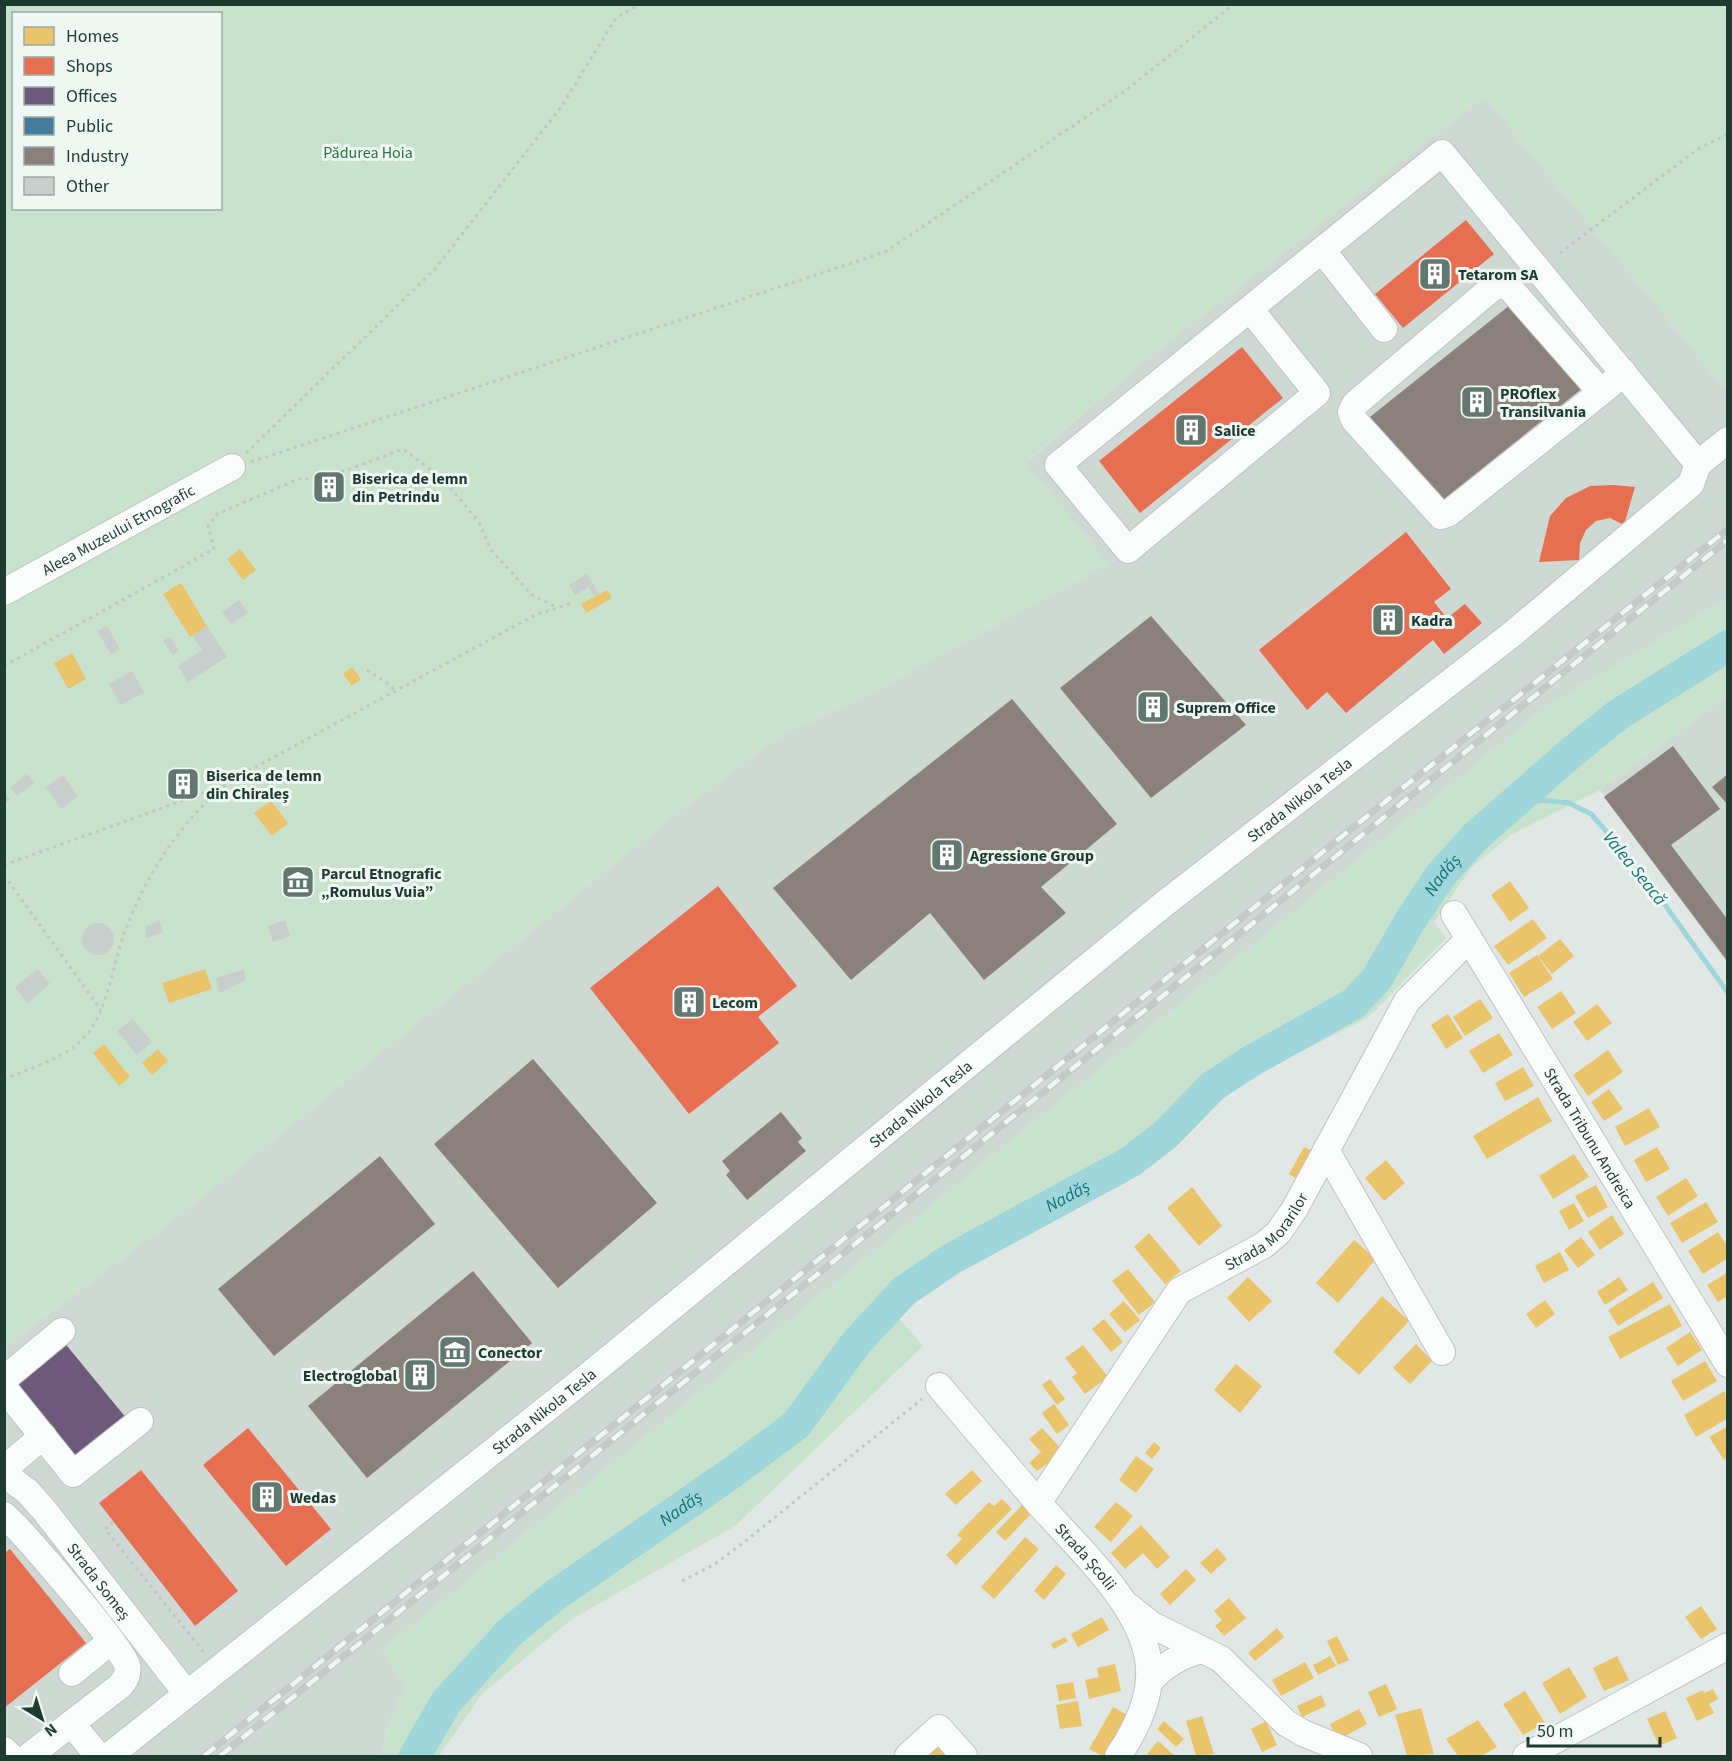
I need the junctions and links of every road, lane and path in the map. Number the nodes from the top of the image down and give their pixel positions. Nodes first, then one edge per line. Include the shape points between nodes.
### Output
1 (640, 4) edge
2 (1234, 4) edge
3 (1728, 134) edge
4 (1322, 250) junction
5 (1560, 253) dead end
6 (1250, 309) junction
7 (1384, 329) dead end
8 (1624, 373) junction
9 (1601, 392) junction
10 (1724, 443) edge
11 (1698, 464) junction
12 (232, 467) junction
13 (4, 592) edge
14 (573, 603) dead end
15 (558, 608) junction
16 (4, 666) edge
17 (367, 670) dead end
18 (395, 692) junction
19 (224, 786) junction
20 (4, 865) edge
21 (4, 876) edge
22 (1454, 914) dead end
23 (1469, 939) junction
24 (101, 1010) junction
25 (4, 1080) edge
26 (1326, 1150) junction
27 (62, 1331) dead end
28 (1442, 1352) dead end
29 (1728, 1364) edge
30 (4, 1379) edge
31 (939, 1386) joint
32 (4, 1388) edge
33 (140, 1421) dead end
34 (43, 1437) junction
35 (4, 1469) edge
36 (4, 1474) edge
37 (1038, 1503) junction
38 (113, 1522) dead end
39 (8, 1524) edge
40 (682, 1581) dead end
41 (1122, 1601) junction
42 (111, 1641) junction
43 (1728, 1646) edge
44 (1202, 1650) junction
45 (218, 1669) junction
46 (72, 1673) dead end
47 (1149, 1682) junction
48 (187, 1694) junction
49 (72, 1725) junction
50 (4, 1750) edge
51 (912, 1755) edge
52 (10, 1756) edge
53 (30, 1756) edge
54 (98, 1756) edge
55 (109, 1756) edge
56 (964, 1756) edge
57 (1118, 1756) edge
58 (1359, 1756) edge
59 (1526, 1756) edge

1 - 12 path via 616,18 561,107 435,269
2 - 12 path via 1125,91 885,252
3 - 5 path via 1698,149
4 - 6 street
4 - 7 street
4 - 8 street via 1442,153
6 - 6 street via 1058,465 1128,550 1317,393
8 - 9 street
8 - 11 street
9 - 9 street via 1441,516 1351,412 1355,404 1501,284 1508,286
10 - 11 street, Strada Nikola Tesla
11 - 45 street, Strada Nikola Tesla via 1691,484 1521,627 1164,904 584,1379
12 - 13 street, Aleea Muzeului Etnografic
14 - 15 path
15 - 16 path via 532,595 491,550 479,522 442,478 403,449 316,481 301,478 217,514 208,526 214,549
15 - 18 path via 536,615
17 - 18 path
18 - 19 path
19 - 20 path
19 - 24 path via 179,831 143,890 124,934
21 - 24 path
22 - 23 street, Strada Tribunu Andreica
23 - 26 street, Strada Morarilor via 1407,1001
23 - 29 street, Strada Tribunu Andreica
24 - 25 path via 74,1047
26 - 28 street
26 - 37 street, Strada Morarilor via 1278,1233 1264,1245 1179,1291
27 - 30 street
31 - 37 street, Strada Școlii
31 - 40 path via 743,1544
32 - 34 street
33 - 34 street via 73,1474
34 - 35 street
36 - 48 street, Strada Someș via 44,1510
37 - 41 street, Strada Școlii
38 - 45 path via 105,1529
39 - 42 street
41 - 44 street via 1152,1625
41 - 47 street, Strada Școlii via 1145,1645
42 - 46 street
42 - 49 street via 127,1665 125,1680
43 - 59 street
44 - 47 street via 1175,1659
44 - 58 street via 1221,1659 1286,1723
45 - 48 street, Strada Nikola Tesla
47 - 57 street, Strada Școlii via 1137,1724
48 - 55 street, Strada Nikola Tesla
49 - 53 street
49 - 54 street
50 - 52 street
51 - 56 street via 939,1728

